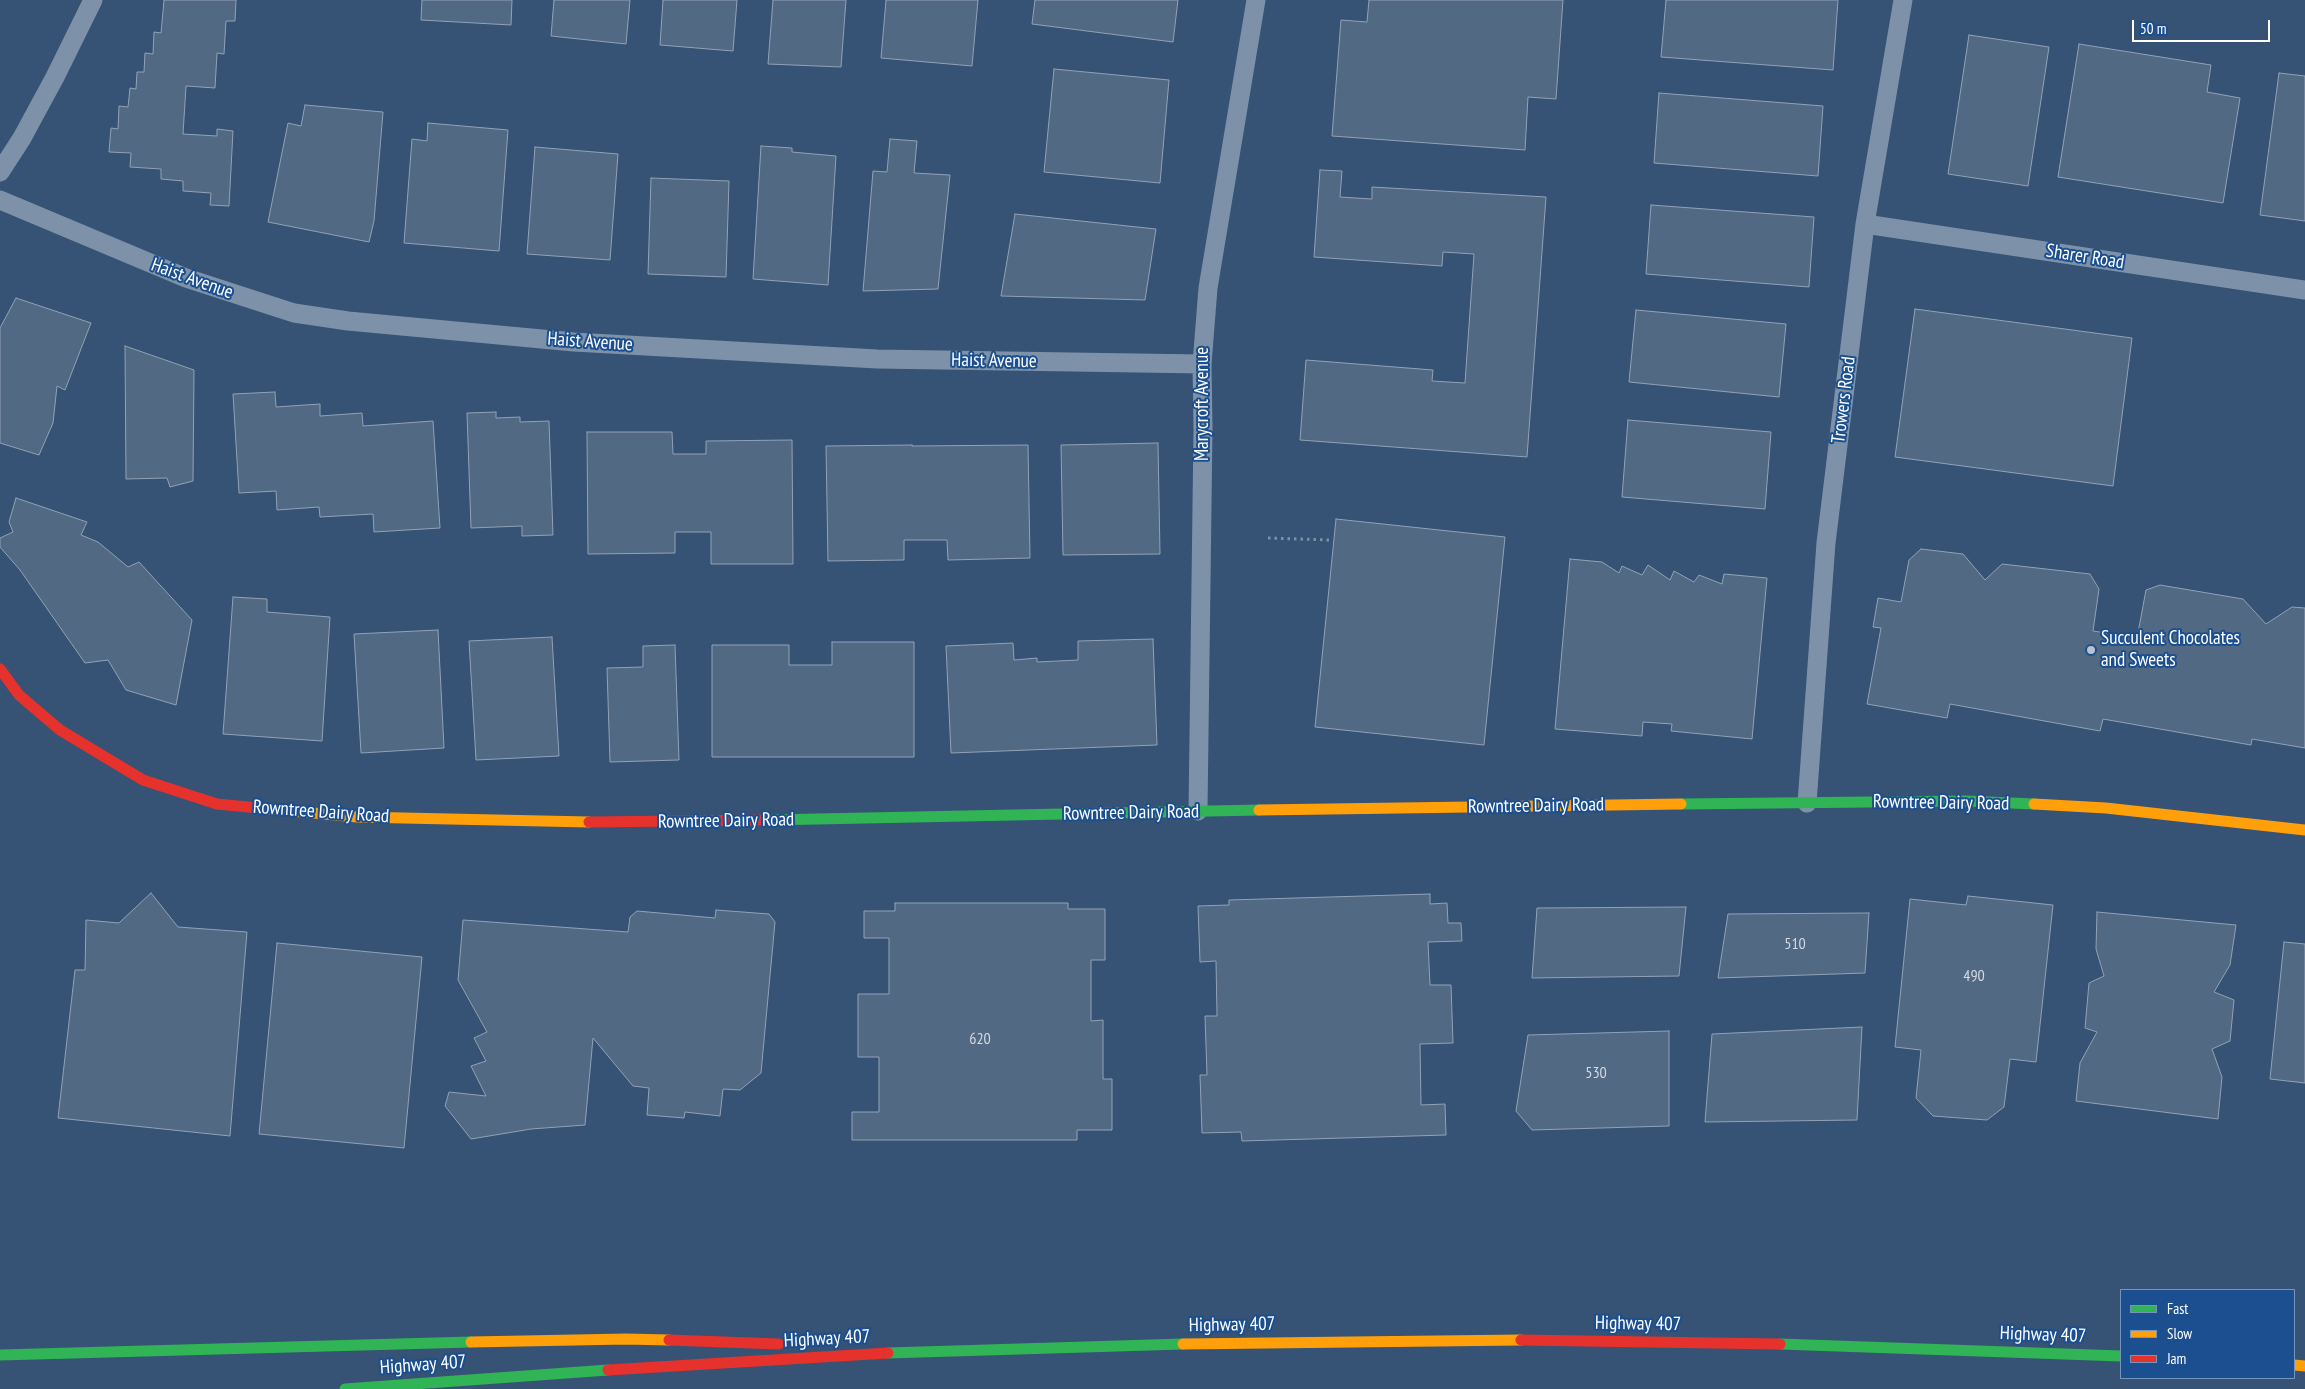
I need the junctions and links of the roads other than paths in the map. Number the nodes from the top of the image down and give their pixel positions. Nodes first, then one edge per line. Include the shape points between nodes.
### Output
1 (92, 0) edge
2 (1256, 0) edge
3 (1903, 0) edge
4 (0, 172) edge
5 (0, 200) edge
6 (1865, 224) junction
7 (2305, 290) edge
8 (1202, 364) junction
9 (0, 669) edge
10 (1807, 803) junction
11 (1198, 811) junction
12 (2305, 830) edge
13 (788, 1344) dead end
14 (817, 1345) dead end
15 (935, 1350) junction
16 (0, 1355) edge
17 (2120, 1356) edge
18 (345, 1389) edge

1 - 4 street via 32,120
2 - 8 street, Marycroft Avenue via 1208,288
3 - 6 street, Trowers Road
5 - 8 street, Haist Avenue via 186,278 294,313 348,321 574,342 877,359
6 - 7 street, Sharer Road
6 - 10 street, Trowers Road via 1826,543
8 - 11 street, Marycroft Avenue via 1204,429
9 - 11 main road, Rowntree Dairy Road via 19,695 60,730 143,780 217,804 357,817 614,823
10 - 11 main road, Rowntree Dairy Road
10 - 12 main road, Rowntree Dairy Road via 1966,801 2085,807
13 - 16 main road via 626,1339
14 - 15 main road
15 - 17 main road, Highway 407 via 1545,1340 1809,1344
15 - 18 main road, Highway 407

